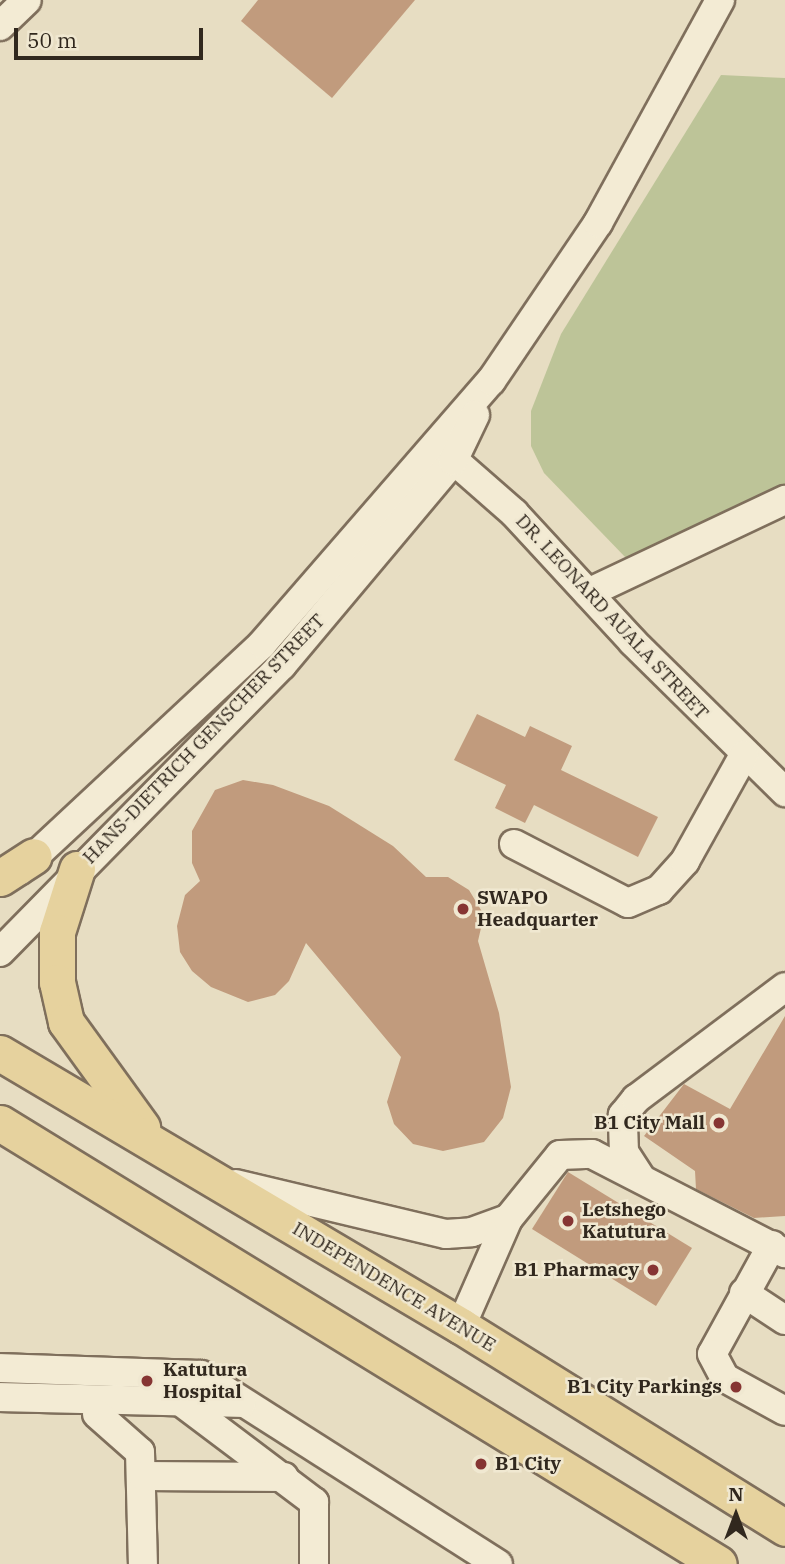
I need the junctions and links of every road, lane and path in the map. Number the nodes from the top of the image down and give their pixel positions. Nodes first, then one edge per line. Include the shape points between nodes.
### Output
1 (27, 0) edge
2 (720, 0) edge
3 (0, 26) edge
4 (445, 453) junction
5 (785, 500) edge
6 (588, 593) junction
7 (744, 755) junction
8 (785, 792) edge
9 (514, 844) dead end
10 (34, 856) junction
11 (78, 869) junction
12 (0, 878) edge
13 (0, 889) edge
14 (0, 952) edge
15 (785, 987) edge
16 (0, 1053) edge
17 (0, 1123) edge
18 (0, 1142) edge
19 (154, 1142) junction
20 (53, 1156) junction
21 (641, 1178) junction
22 (215, 1179) junction
23 (508, 1219) junction
24 (779, 1249) edge
25 (744, 1293) junction
26 (785, 1320) edge
27 (461, 1326) junction
28 (0, 1368) edge
29 (0, 1397) edge
30 (180, 1401) junction
31 (242, 1402) junction
32 (785, 1411) edge
33 (97, 1414) dead end
34 (143, 1476) junction
35 (284, 1477) junction
36 (785, 1528) edge
37 (143, 1564) edge
38 (314, 1564) edge
39 (498, 1564) edge
40 (719, 1564) edge

1 - 3 street
2 - 4 street, HANS-DIETRICH GENSCHER STREET via 598,223
4 - 6 street, DR. LEONARD AUALA STREET via 514,513
4 - 10 street, HANS-DIETRICH GENSCHER STREET via 262,644
4 - 11 street, HANS-DIETRICH GENSCHER STREET via 282,665
5 - 6 street
6 - 7 street, DR. LEONARD AUALA STREET
7 - 8 street, DR. LEONARD AUALA STREET
7 - 9 street via 685,861 659,890 628,903
10 - 12 main road
10 - 13 street, HANS-DIETRICH GENSCHER STREET
11 - 14 street, HANS-DIETRICH GENSCHER STREET
11 - 19 main road via 57,932 57,982 66,1022
15 - 21 street via 636,1099 623,1115 624,1152
16 - 19 main road, INDEPENDENCE AVENUE
17 - 20 main road
18 - 20 main road
19 - 22 main road, INDEPENDENCE AVENUE
20 - 40 main road
21 - 23 street via 593,1154 560,1155
21 - 24 street
22 - 23 street via 446,1234 472,1232
22 - 27 main road, INDEPENDENCE AVENUE
23 - 27 street
24 - 25 street
25 - 26 street
25 - 32 street via 712,1354 725,1378
27 - 36 main road, INDEPENDENCE AVENUE
28 - 31 street via 201,1375
29 - 30 street
30 - 31 street
30 - 35 street
31 - 39 street
33 - 34 street via 133,1441
34 - 35 street
34 - 37 street
35 - 38 street via 314,1502

